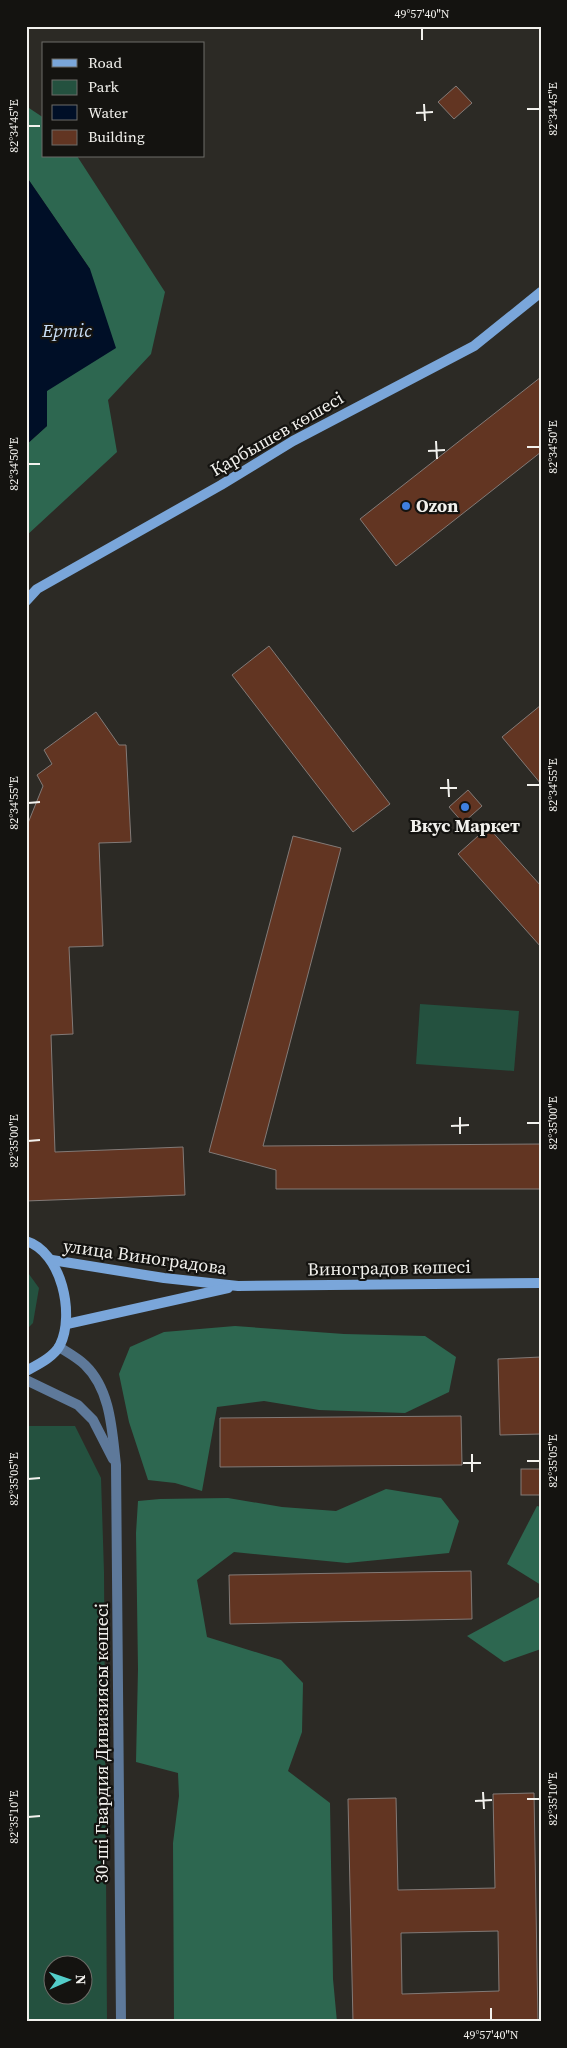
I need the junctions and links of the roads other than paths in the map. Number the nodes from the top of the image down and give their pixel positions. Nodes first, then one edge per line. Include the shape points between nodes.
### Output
1 (541, 292) edge
2 (26, 601) edge
3 (28, 1240) edge
4 (52, 1260) junction
5 (541, 1283) edge
6 (238, 1286) junction
7 (67, 1324) junction
8 (59, 1347) junction
9 (26, 1371) edge
10 (26, 1380) edge
11 (116, 1464) junction
12 (121, 2022) edge

1 - 2 main road, Қарбышев көшесі via 474,346 293,442 37,589
3 - 4 main road
4 - 6 main road, улица Виноградова
4 - 7 main road via 64,1292
5 - 6 main road, Виноградов көшесі
6 - 7 main road, улица Виноградова
7 - 8 main road
8 - 9 main road
8 - 11 street, 30-ші Гвардия Дивизиясы көшесі via 85,1365 101,1387 111,1418
10 - 11 street via 83,1410 93,1420
11 - 12 street, 30-ші Гвардия Дивизиясы көшесі

